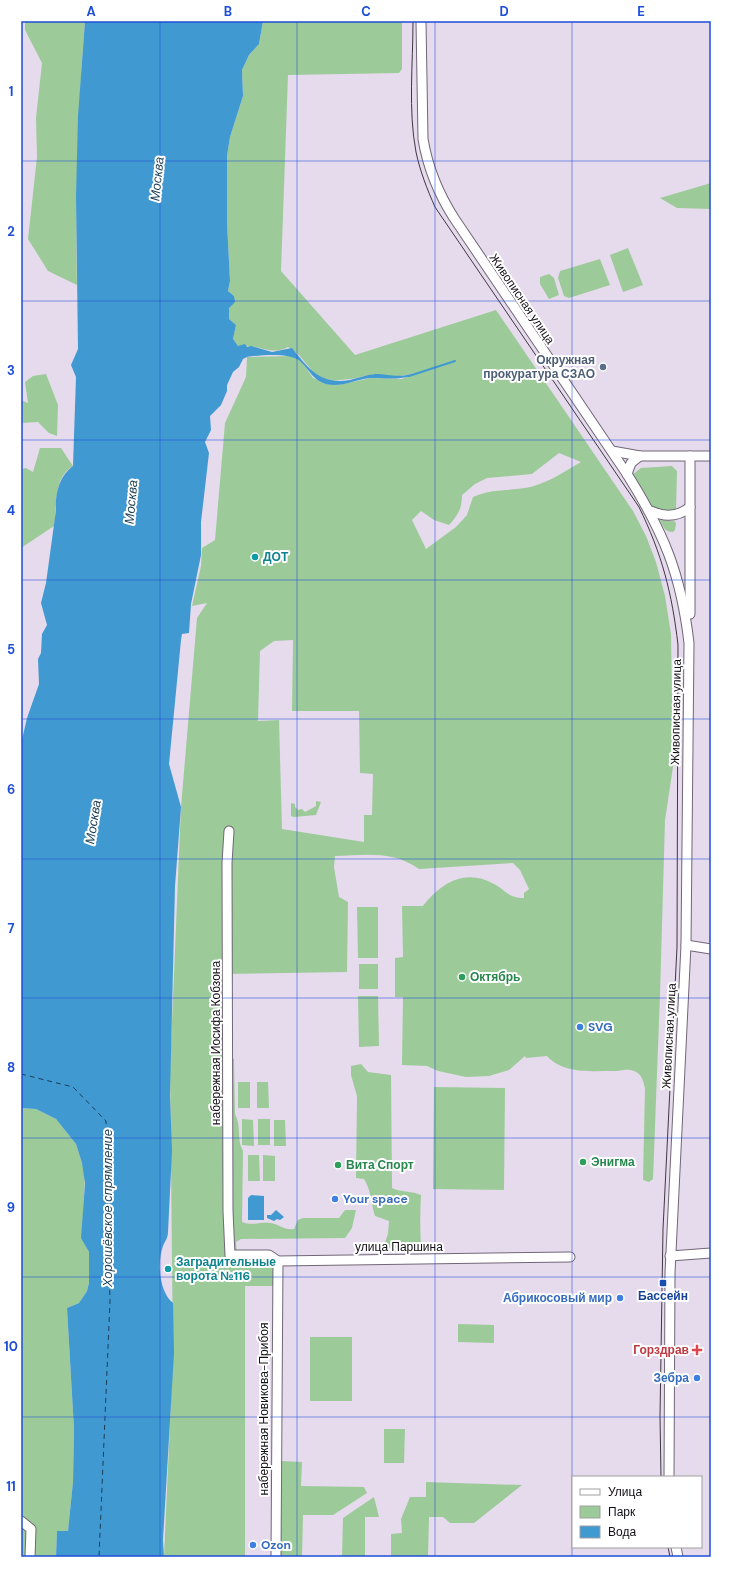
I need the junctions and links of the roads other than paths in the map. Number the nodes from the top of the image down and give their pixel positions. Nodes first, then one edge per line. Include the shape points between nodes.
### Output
1 (421, 21) edge
2 (612, 452) junction
3 (640, 456) junction
4 (690, 456) junction
5 (711, 456) edge
6 (627, 474) junction
7 (690, 507) junction
8 (651, 511) junction
9 (690, 643) junction
10 (229, 831) dead end
11 (686, 945) junction
12 (711, 949) edge
13 (711, 1253) edge
14 (230, 1256) joint
15 (670, 1256) junction
16 (570, 1257) dead end
17 (278, 1261) junction
18 (669, 1476) edge
19 (21, 1521) edge
20 (30, 1557) edge
21 (276, 1557) edge

1 - 2 street, Живописная улица via 423,139 426,158 437,189
2 - 3 street
2 - 6 street, Живописная улица
3 - 4 street
3 - 6 street via 630,463
4 - 5 street
4 - 7 street
6 - 8 street, Живописная улица
7 - 8 street via 676,515 660,515
7 - 9 street
8 - 9 street, Живописная улица via 666,542 677,574
9 - 11 street, Живописная улица
10 - 14 street, набережная Иосифа Кобзона via 227,863
11 - 12 street
11 - 15 street, Живописная улица
13 - 15 street
14 - 17 street, улица Паршина via 269,1255
15 - 18 street, Живописная улица
16 - 17 street, улица Паршина
17 - 21 street, набережная Новикова-Прибоя
19 - 20 street via 31,1529

